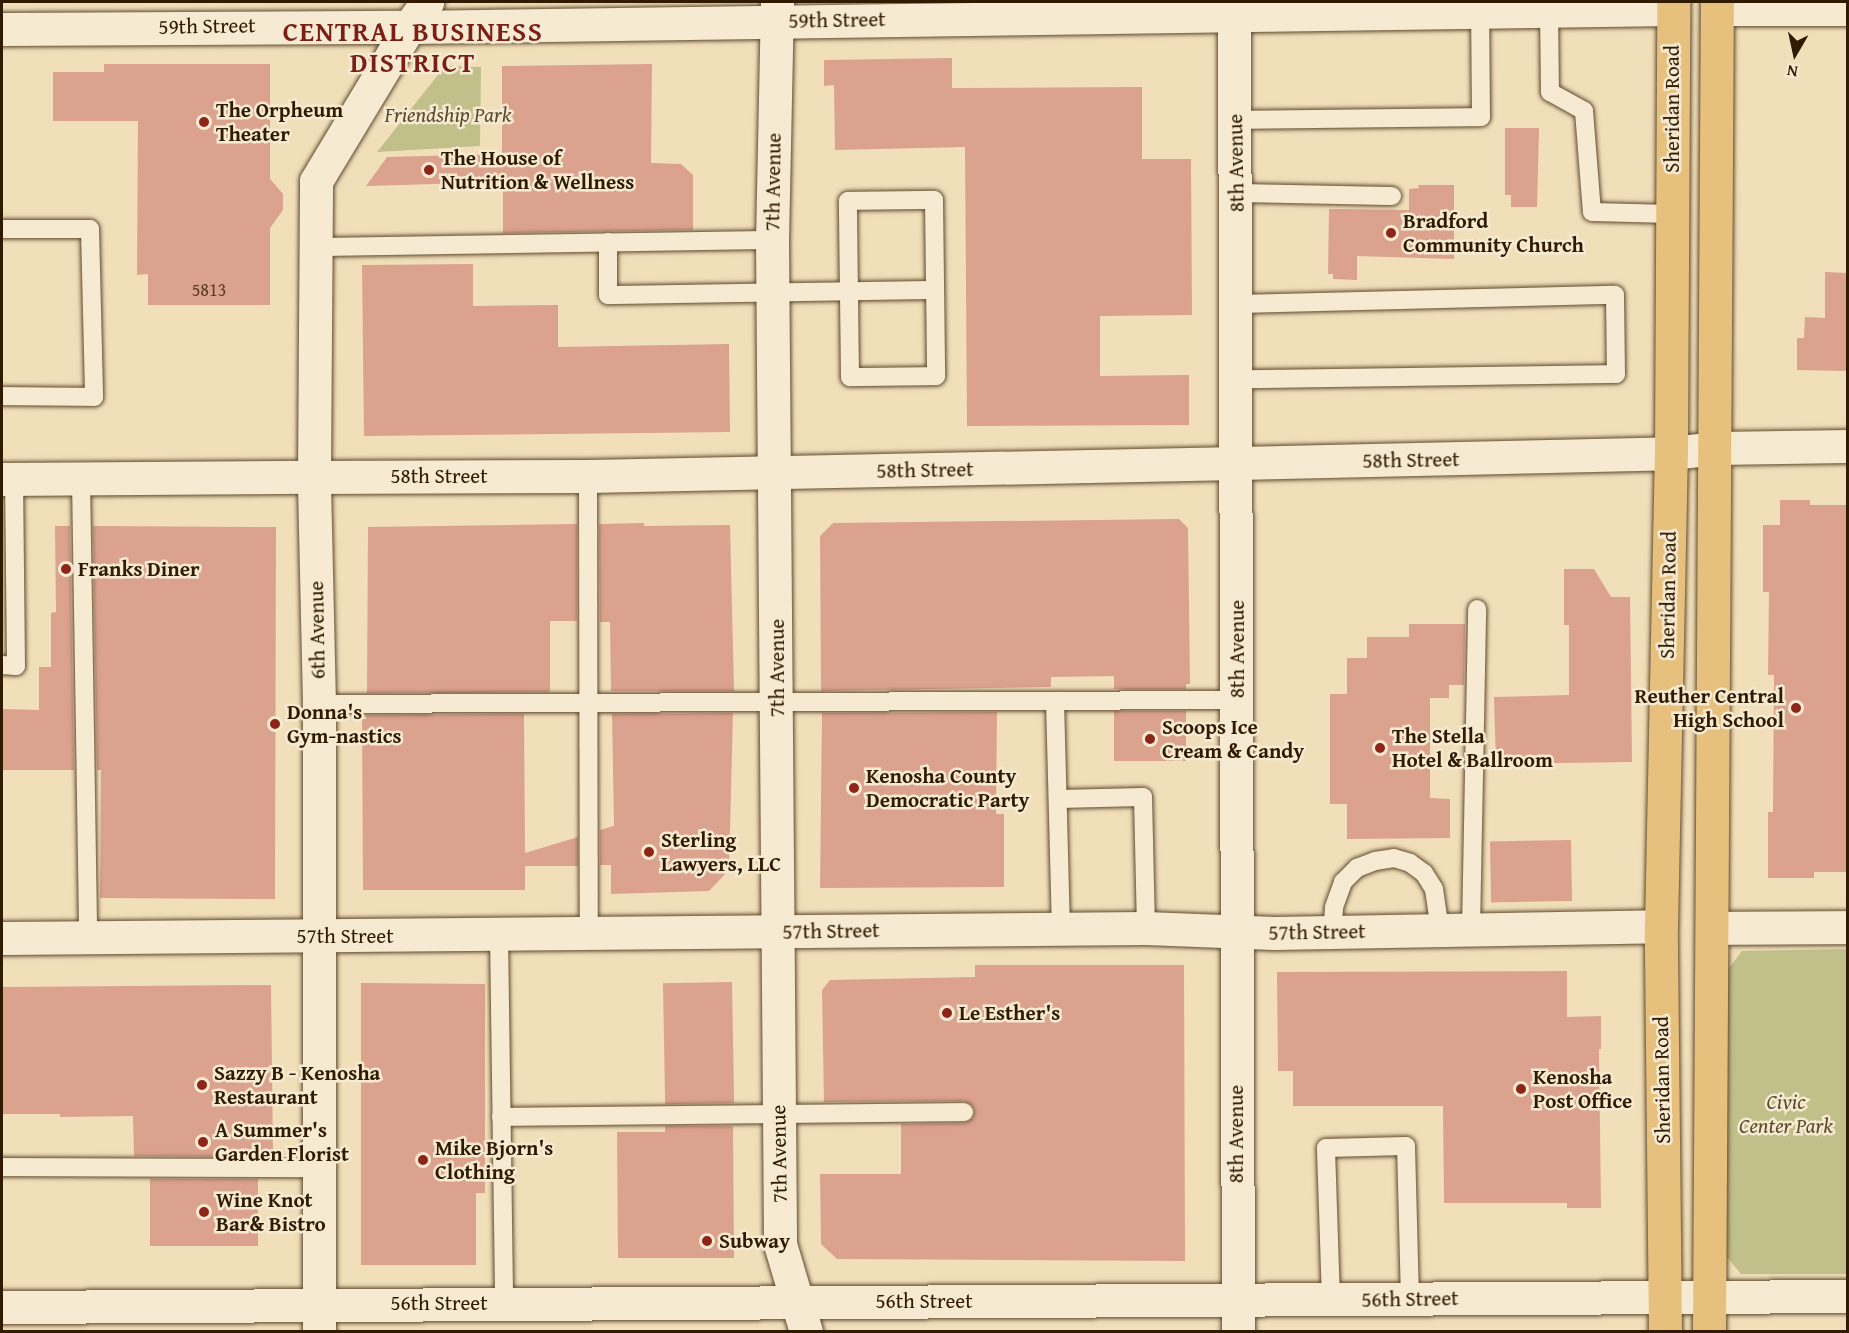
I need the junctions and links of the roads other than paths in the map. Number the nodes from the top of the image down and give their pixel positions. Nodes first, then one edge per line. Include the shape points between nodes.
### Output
1 (1672, 5) edge
2 (1717, 5) edge
3 (1234, 8) edge
4 (1848, 9) edge
5 (777, 11) edge
6 (1549, 11) junction
7 (1480, 12) junction
8 (321, 13) edge
9 (418, 14) edge
10 (2, 29) edge
11 (1235, 120) junction
12 (1236, 193) junction
13 (1392, 196) dead end
14 (1672, 214) junction
15 (2, 229) edge
16 (772, 240) junction
17 (608, 242) junction
18 (315, 247) junction
19 (935, 290) junction
20 (849, 291) junction
21 (772, 292) junction
22 (1237, 304) junction
23 (1237, 379) junction
24 (2, 396) edge
25 (1848, 446) edge
26 (1716, 448) junction
27 (1671, 453) junction
28 (1238, 464) junction
29 (775, 473) junction
30 (588, 476) junction
31 (314, 477) junction
32 (8, 479) edge
33 (81, 479) junction
34 (1477, 609) dead end
35 (2, 665) edge
36 (1237, 700) junction
37 (1055, 701) junction
38 (777, 702) junction
39 (590, 703) junction
40 (319, 704) junction
41 (1058, 799) junction
42 (1661, 926) junction
43 (1146, 927) junction
44 (1848, 927) edge
45 (1060, 928) junction
46 (1712, 928) junction
47 (1440, 930) junction
48 (1472, 930) junction
49 (776, 931) junction
50 (1235, 932) junction
51 (1332, 932) junction
52 (589, 933) junction
53 (500, 934) junction
54 (320, 936) junction
55 (2, 938) edge
56 (88, 938) junction
57 (964, 1112) dead end
58 (778, 1114) junction
59 (501, 1117) junction
60 (2, 1167) edge
61 (320, 1168) junction
62 (1709, 1296) junction
63 (1848, 1296) edge
64 (1665, 1297) junction
65 (1410, 1299) junction
66 (1331, 1300) junction
67 (797, 1301) junction
68 (504, 1303) junction
69 (2, 1307) edge
70 (1238, 1316) edge
71 (320, 1318) edge
72 (806, 1332) edge
73 (1665, 1332) edge
74 (1709, 1332) edge

1 - 6 street, 59th Street
1 - 14 main road, Sheridan Road
2 - 4 street
2 - 26 main road
3 - 5 street, 59th Street
3 - 7 street, 59th Street
3 - 11 street, 8th Avenue
5 - 9 street, 59th Street
5 - 16 street, 7th Avenue
6 - 7 street, 59th Street
6 - 14 lane via 1550,92 1584,111 1592,212
7 - 11 lane via 1481,117
8 - 9 street, 59th Street
8 - 10 street, 59th Street
9 - 18 street, 6th Avenue via 316,181
11 - 12 street, 8th Avenue
12 - 13 lane
12 - 22 street, 8th Avenue
14 - 27 main road, Sheridan Road
15 - 24 lane via 90,229 94,397
16 - 17 lane
16 - 21 street, 7th Avenue
17 - 18 lane
17 - 21 lane via 608,295
18 - 31 street, 6th Avenue
19 - 20 lane
19 - 20 lane via 936,376 850,377
19 - 20 lane via 934,200 848,201
20 - 21 lane
21 - 29 street, 7th Avenue
22 - 23 street, 8th Avenue
22 - 23 lane via 1616,296 1616,374
23 - 28 street, 8th Avenue
25 - 26 street, 58th Street
26 - 27 street, 58th Street
26 - 46 main road
27 - 28 street, 58th Street
27 - 42 main road, Sheridan Road
28 - 29 street, 58th Street
28 - 36 street, 8th Avenue
29 - 30 street, 58th Street
29 - 38 street, 7th Avenue
30 - 31 street, 58th Street
30 - 39 lane
31 - 33 street, 58th Street
31 - 40 street, 6th Avenue
32 - 33 street, 58th Street
32 - 35 lane via 16,666
33 - 56 lane
34 - 48 lane
36 - 37 lane
36 - 50 street, 8th Avenue
37 - 38 lane
37 - 41 lane
38 - 39 lane
38 - 49 street, 7th Avenue
39 - 40 lane
39 - 52 lane
40 - 54 street, 6th Avenue
41 - 43 lane via 1143,797
41 - 45 lane
42 - 48 street, 57th Street
42 - 64 main road, Sheridan Road
43 - 45 street, 57th Street
43 - 50 street, 57th Street
44 - 46 street
45 - 49 street, 57th Street
46 - 62 main road
47 - 48 street, 57th Street
47 - 51 street, 57th Street
47 - 51 lane via 1434,889 1424,873 1394,858 1357,868 1343,882 1334,907
49 - 52 street, 57th Street
49 - 58 street, 7th Avenue
50 - 51 street, 57th Street
50 - 70 street, 8th Avenue
52 - 53 street, 57th Street
53 - 54 street, 57th Street
53 - 59 lane
54 - 56 street, 57th Street
54 - 61 street, 6th Avenue
55 - 56 street, 57th Street
57 - 58 lane
58 - 59 lane
58 - 67 street, 7th Avenue via 780,1244
59 - 68 lane
60 - 61 lane
61 - 71 street, 6th Avenue
62 - 63 street, 56th Street
62 - 64 street, 56th Street
62 - 74 main road
64 - 65 street, 56th Street
64 - 73 main road, Sheridan Road
65 - 66 street, 56th Street
65 - 66 lane via 1406,1146 1326,1148
66 - 70 street, 56th Street
67 - 68 street, 56th Street
67 - 70 street, 56th Street
67 - 72 street, 7th Avenue
68 - 71 street, 56th Street
69 - 71 street, 56th Street

